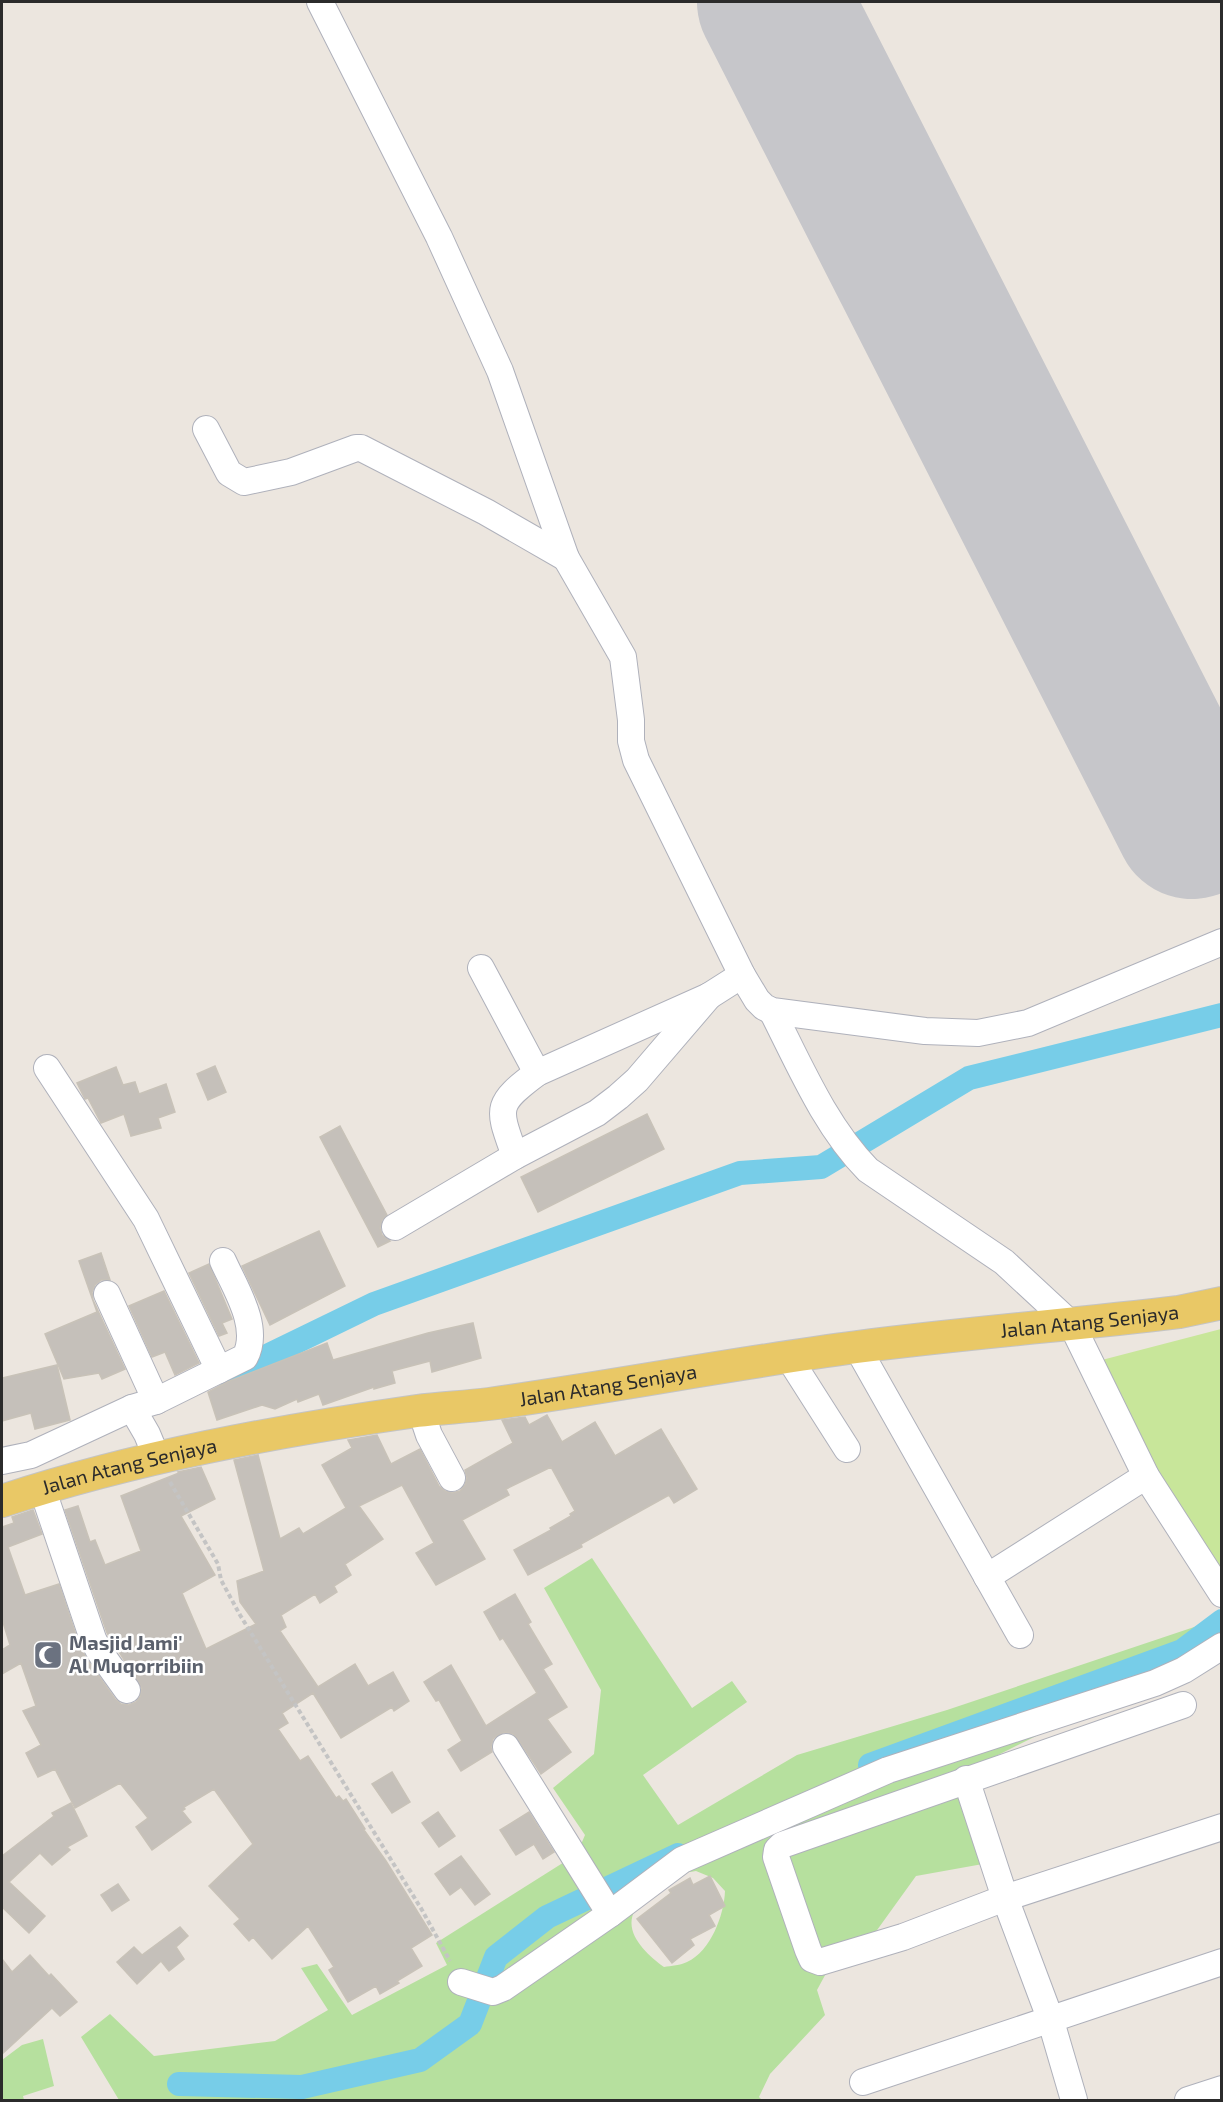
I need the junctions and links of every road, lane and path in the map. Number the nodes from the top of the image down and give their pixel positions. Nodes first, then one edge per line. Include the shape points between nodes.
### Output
1 (320, 2) edge
2 (206, 429) dead end
3 (567, 558) junction
4 (1221, 942) edge
5 (481, 968) dead end
6 (742, 975) junction
7 (709, 996) junction
8 (772, 1011) junction
9 (47, 1068) dead end
10 (537, 1073) junction
11 (516, 1156) junction
12 (395, 1227) dead end
13 (223, 1261) dead end
14 (107, 1294) dead end
15 (1221, 1303) edge
16 (1072, 1325) junction
17 (857, 1347) junction
18 (789, 1358) junction
19 (219, 1370) junction
20 (141, 1407) junction
21 (421, 1411) junction
22 (152, 1446) junction
23 (847, 1449) dead end
24 (2, 1461) edge
25 (1146, 1476) junction
26 (452, 1478) dead end
27 (42, 1488) junction
28 (2, 1501) edge
29 (987, 1577) junction
30 (1221, 1594) edge
31 (1020, 1635) dead end
32 (1221, 1646) edge
33 (127, 1690) dead end
34 (1183, 1704) dead end
35 (506, 1746) dead end
36 (966, 1779) junction
37 (1221, 1827) edge
38 (1005, 1898) junction
39 (608, 1911) junction
40 (1221, 1962) edge
41 (461, 1982) joint
42 (1050, 2018) junction
43 (863, 2082) dead end
44 (1221, 2089) edge
45 (1074, 2100) edge
46 (1188, 2100) edge

1 - 3 street via 439,237 500,371
2 - 3 street via 229,473 244,482 291,472 361,448
3 - 6 street via 623,657 636,760
4 - 8 street via 1028,1023 978,1033 925,1031
5 - 10 street
6 - 7 street
6 - 8 street via 757,1000
7 - 10 street
7 - 11 street via 618,1097 597,1113
8 - 16 street via 813,1092 842,1140 862,1163 1004,1262
9 - 19 street via 146,1219
10 - 11 street via 504,1103 502,1120
11 - 12 street
13 - 19 street via 250,1330 245,1356
14 - 20 street
15 - 16 main road, Jalan Atang Senjaya
16 - 17 main road, Jalan Atang Senjaya
16 - 25 street
17 - 18 main road, Jalan Atang Senjaya
17 - 29 street
18 - 21 main road, Jalan Atang Senjaya via 602,1388
18 - 23 street
19 - 20 street
20 - 22 street
20 - 24 street via 31,1455
21 - 22 main road, Jalan Atang Senjaya via 291,1432
21 - 26 street
22 - 27 main road, Jalan Atang Senjaya
22 - 41 path via 218,1564 221,1580 245,1623 416,1900
25 - 29 street
25 - 30 street
27 - 28 main road, Jalan Atang Senjaya
27 - 33 street via 93,1639
29 - 31 street
32 - 39 street via 1155,1683 914,1760 814,1802 679,1862
34 - 36 street
35 - 39 street
36 - 38 street
36 - 38 street via 782,1845 776,1857 808,1950 812,1959 820,1962
37 - 38 street
38 - 42 street
39 - 41 street via 503,1988 493,1992
40 - 42 street
42 - 43 street
42 - 45 street
44 - 46 street

